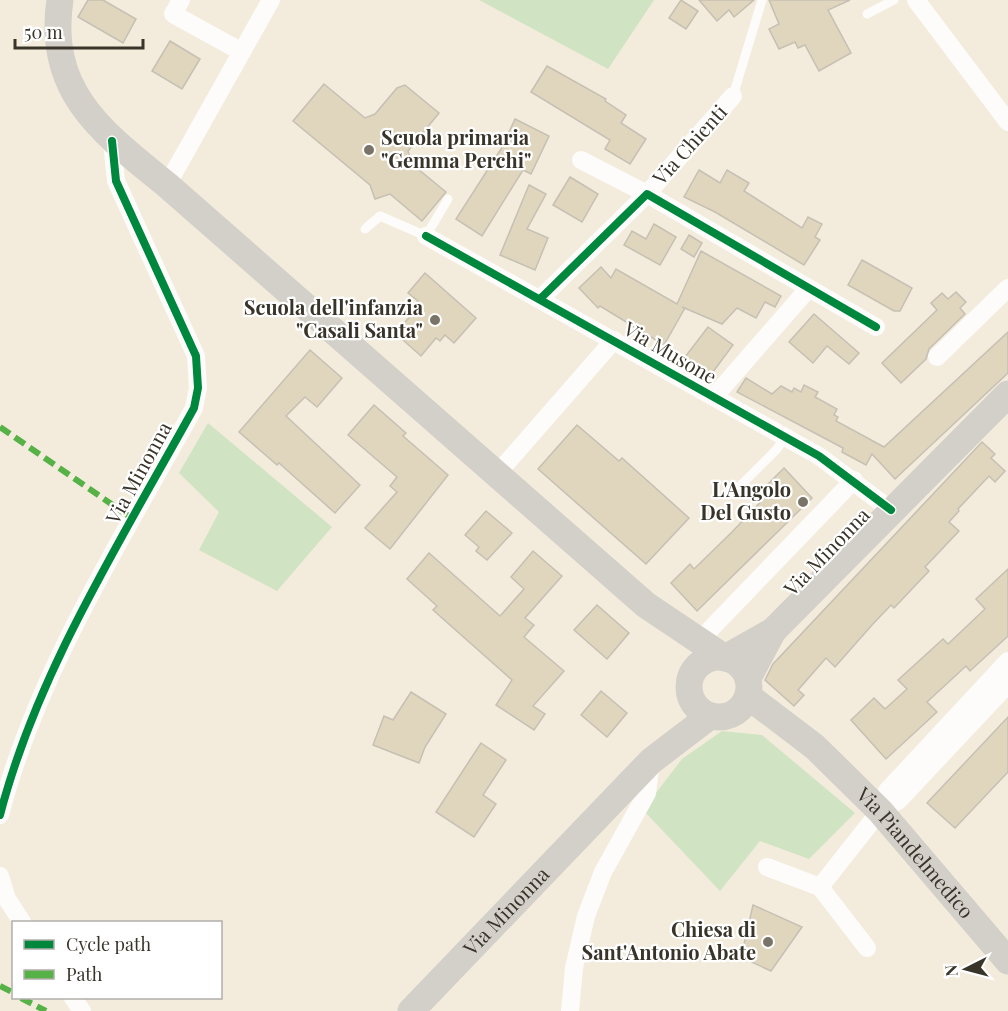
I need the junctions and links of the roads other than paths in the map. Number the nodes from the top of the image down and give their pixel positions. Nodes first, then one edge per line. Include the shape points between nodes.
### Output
1 (181, 0) edge
2 (271, 0) edge
3 (762, 0) edge
4 (894, 0) edge
5 (916, 0) edge
6 (58, 10) edge
7 (867, 14) dead end
8 (242, 52) junction
9 (733, 96) joint
10 (1008, 122) edge
11 (112, 141) junction
12 (581, 159) dead end
13 (167, 185) junction
14 (647, 194) junction
15 (448, 199) dead end
16 (365, 229) dead end
17 (426, 236) junction
18 (1008, 288) edge
19 (808, 289) junction
20 (540, 299) junction
21 (876, 327) dead end
22 (614, 340) junction
23 (937, 357) dead end
24 (1008, 394) edge
25 (714, 397) junction
26 (784, 436) junction
27 (497, 474) junction
28 (854, 480) junction
29 (734, 492) dead end
30 (891, 510) junction
31 (646, 605) junction
32 (773, 632) junction
33 (700, 640) junction
34 (725, 658) junction
35 (1008, 661) edge
36 (1008, 684) edge
37 (690, 688) junction
38 (734, 701) junction
39 (651, 761) junction
40 (880, 811) junction
41 (0, 815) edge
42 (767, 867) dead end
43 (0, 876) edge
44 (820, 887) junction
45 (21, 921) edge
46 (867, 948) dead end
47 (1008, 962) edge
48 (411, 1011) edge
49 (570, 1011) edge

1 - 8 street via 173,14
2 - 8 street
3 - 9 lane
4 - 7 lane
5 - 10 street
6 - 11 main road via 59,50 68,82 83,109
8 - 13 street
9 - 14 street, Via Chienti
11 - 13 main road
11 - 41 street, Via Minonna via 116,181 196,356 198,388 194,408 98,582 44,692 11,773
12 - 14 street
13 - 27 main road
14 - 19 street
14 - 20 street, Via Chienti
15 - 17 lane
16 - 17 lane via 380,216
17 - 20 street, Via Musone
18 - 23 street
19 - 21 street
19 - 25 street
20 - 22 street, Via Musone
22 - 25 street, Via Musone
22 - 27 street
24 - 30 main road, Via Minonna
25 - 26 street, Via Musone
26 - 28 street, Via Musone
26 - 29 lane via 777,449
27 - 31 main road
28 - 30 street, Via Musone
28 - 33 street
30 - 32 main road, Via Minonna
31 - 33 main road
31 - 37 main road via 677,644
32 - 34 main road, Via Minonna
32 - 38 main road, Via Minonna
33 - 34 main road
34 - 37 main road, Via Minonna via 703,662
34 - 38 main road via 739,665
35 - 40 street via 887,790
36 - 40 street via 898,801
37 - 38 main road via 701,711
37 - 39 main road, Via Minonna
38 - 39 main road, Via Minonna
38 - 40 main road, Via Piandelmedico via 770,725 816,747
39 - 48 main road, Via Minonna
39 - 49 street via 647,794 603,872 586,916 574,968
40 - 44 street
40 - 47 main road, Via Piandelmedico
42 - 44 street
43 - 45 street via 7,899
44 - 46 street

